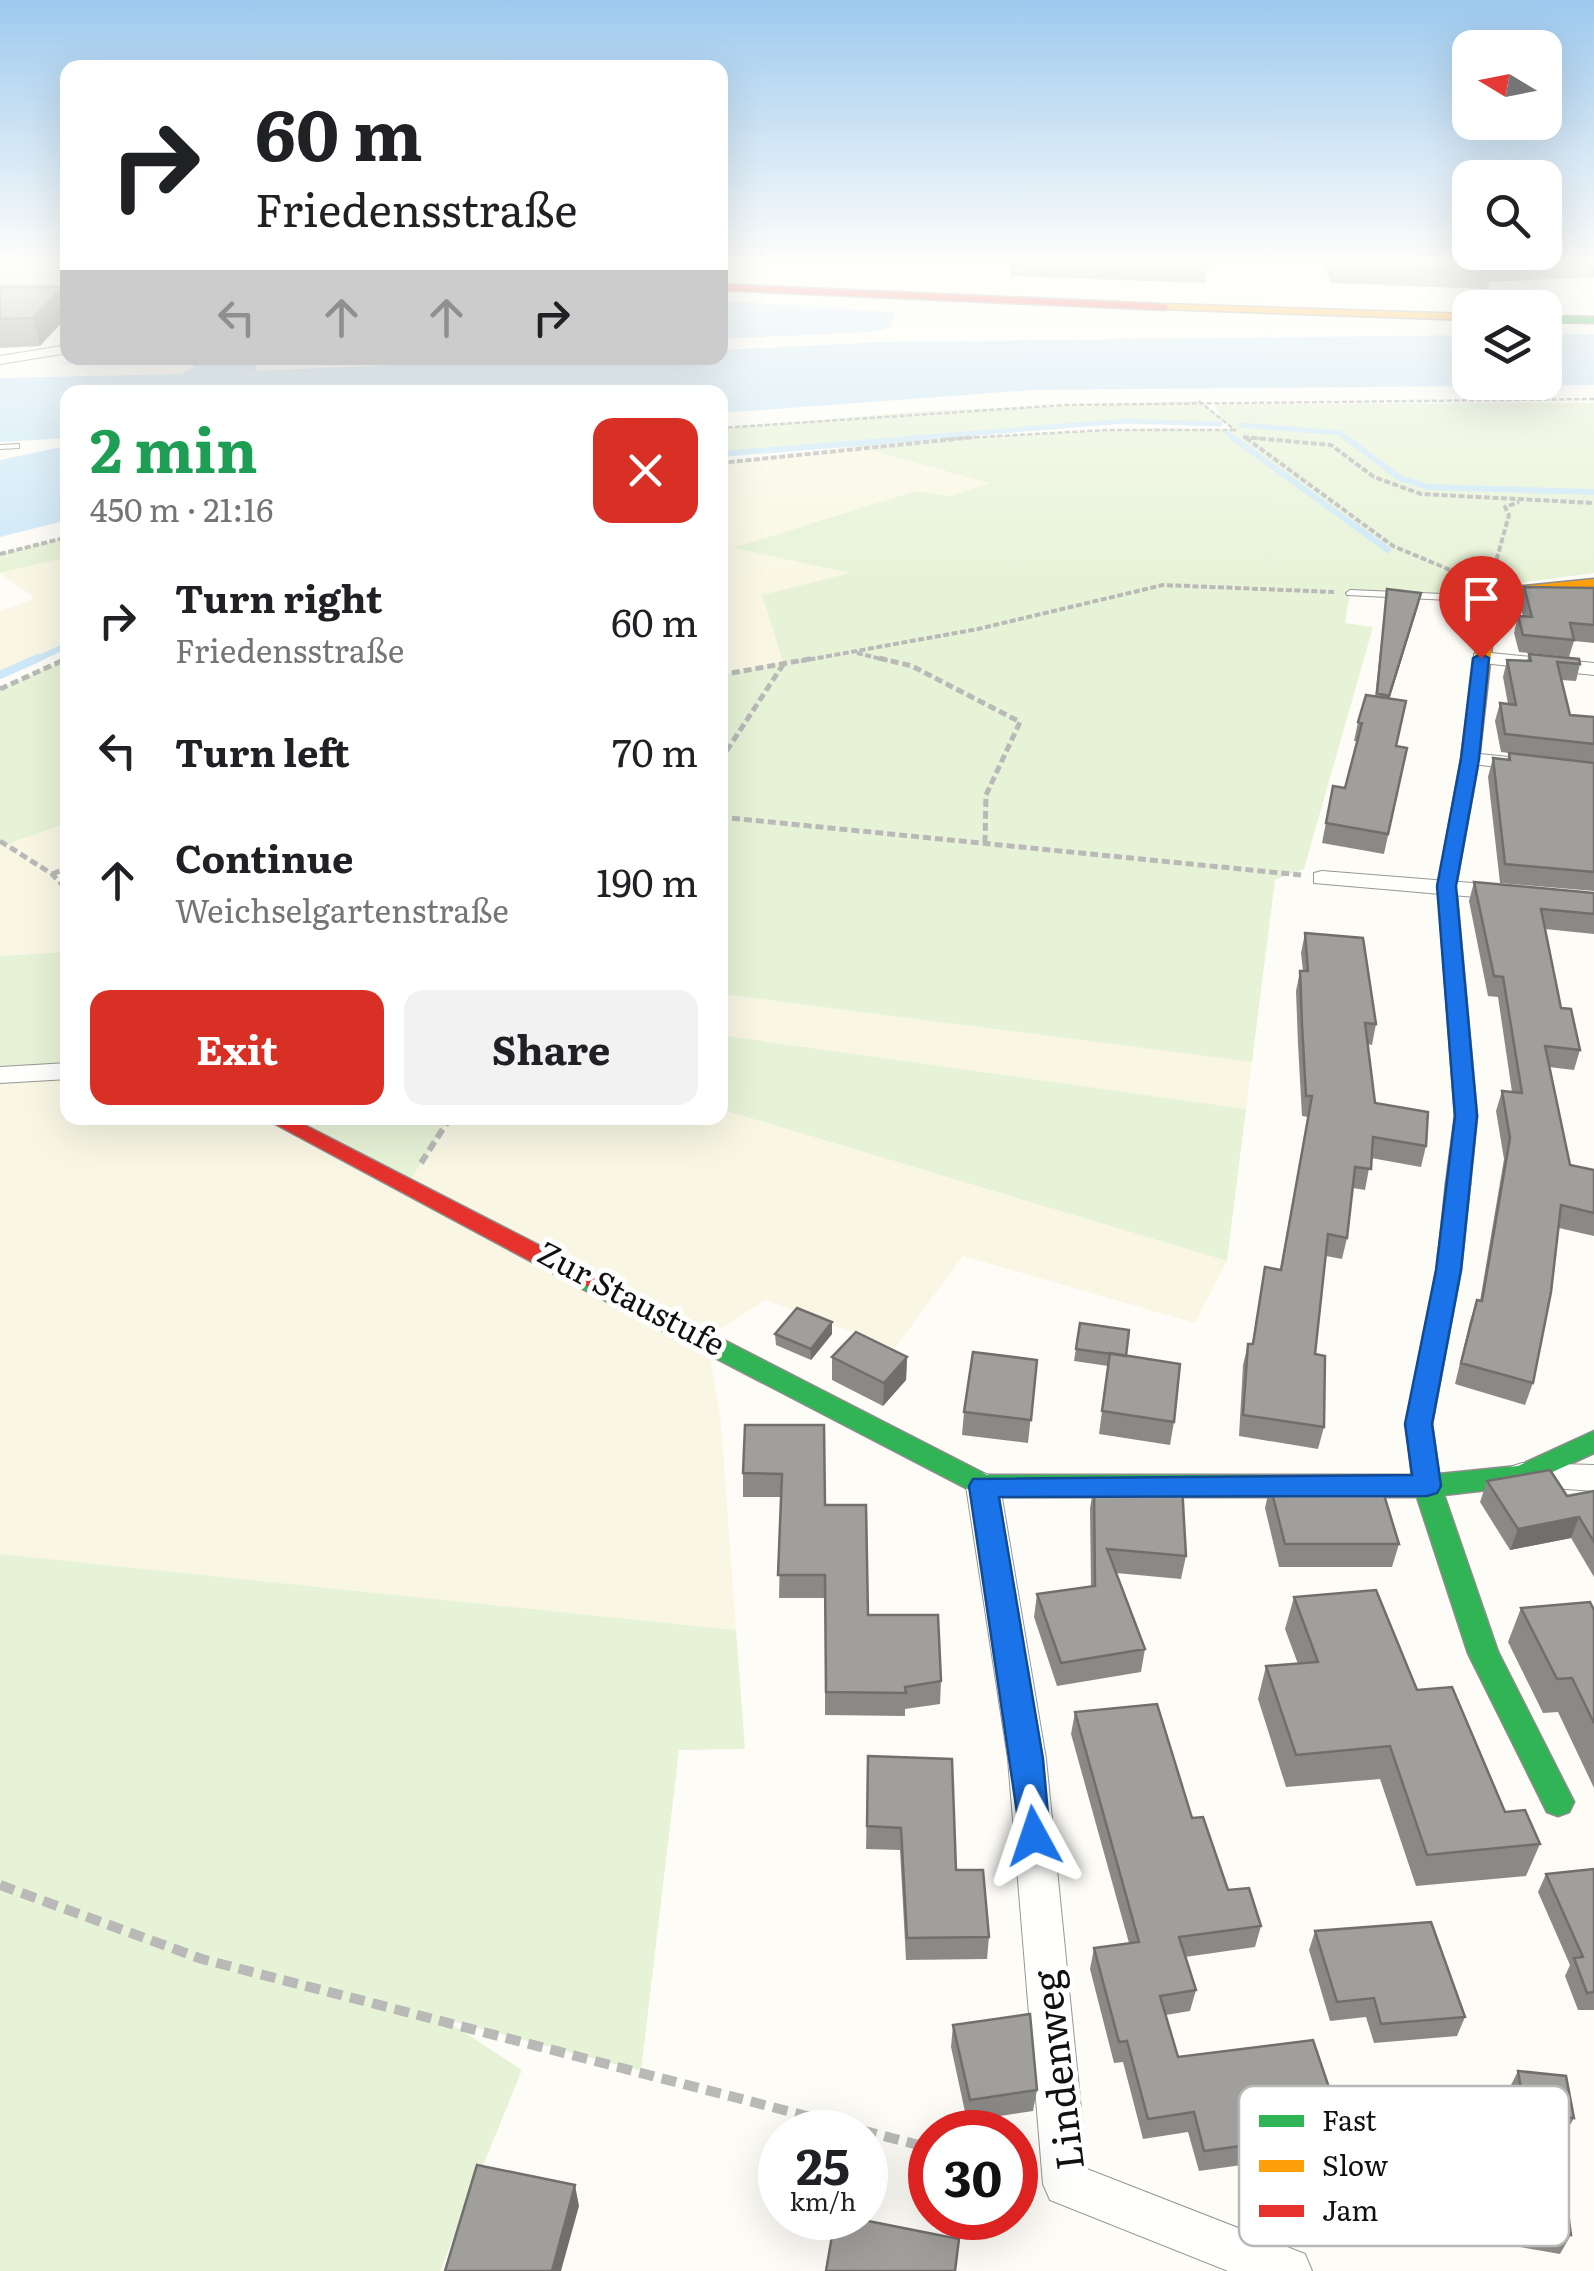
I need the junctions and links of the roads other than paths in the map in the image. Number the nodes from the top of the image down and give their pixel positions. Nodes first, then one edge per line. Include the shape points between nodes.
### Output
1 (16, 446) dead end
2 (0, 447) edge
3 (1594, 583) edge
4 (1495, 592) junction
5 (1350, 593) road end
6 (1481, 658) junction
7 (1594, 669) edge
8 (1470, 759) junction
9 (1594, 772) edge
10 (1322, 878) road end
11 (1447, 886) junction
12 (1539, 896) edge
13 (60, 1071) edge
14 (0, 1075) edge
15 (289, 1125) edge
16 (1594, 1442) edge
17 (1522, 1476) junction
18 (1594, 1478) edge
19 (983, 1486) junction
20 (1427, 1486) junction
21 (1558, 1802) dead end
22 (1287, 2271) edge

1 - 2 lane
3 - 4 main road
4 - 5 lane
4 - 6 main road
6 - 7 street
6 - 8 main road
8 - 9 street
8 - 11 main road
10 - 11 street
11 - 12 street
11 - 20 main road via 1466,1116 1448,1270 1419,1424
13 - 14 street
15 - 19 main road, Zur Staustufe
16 - 17 main road
17 - 18 street
17 - 20 main road
19 - 20 main road
19 - 22 street, Lindenweg via 1027,1759 1066,2184
20 - 21 main road via 1483,1653

